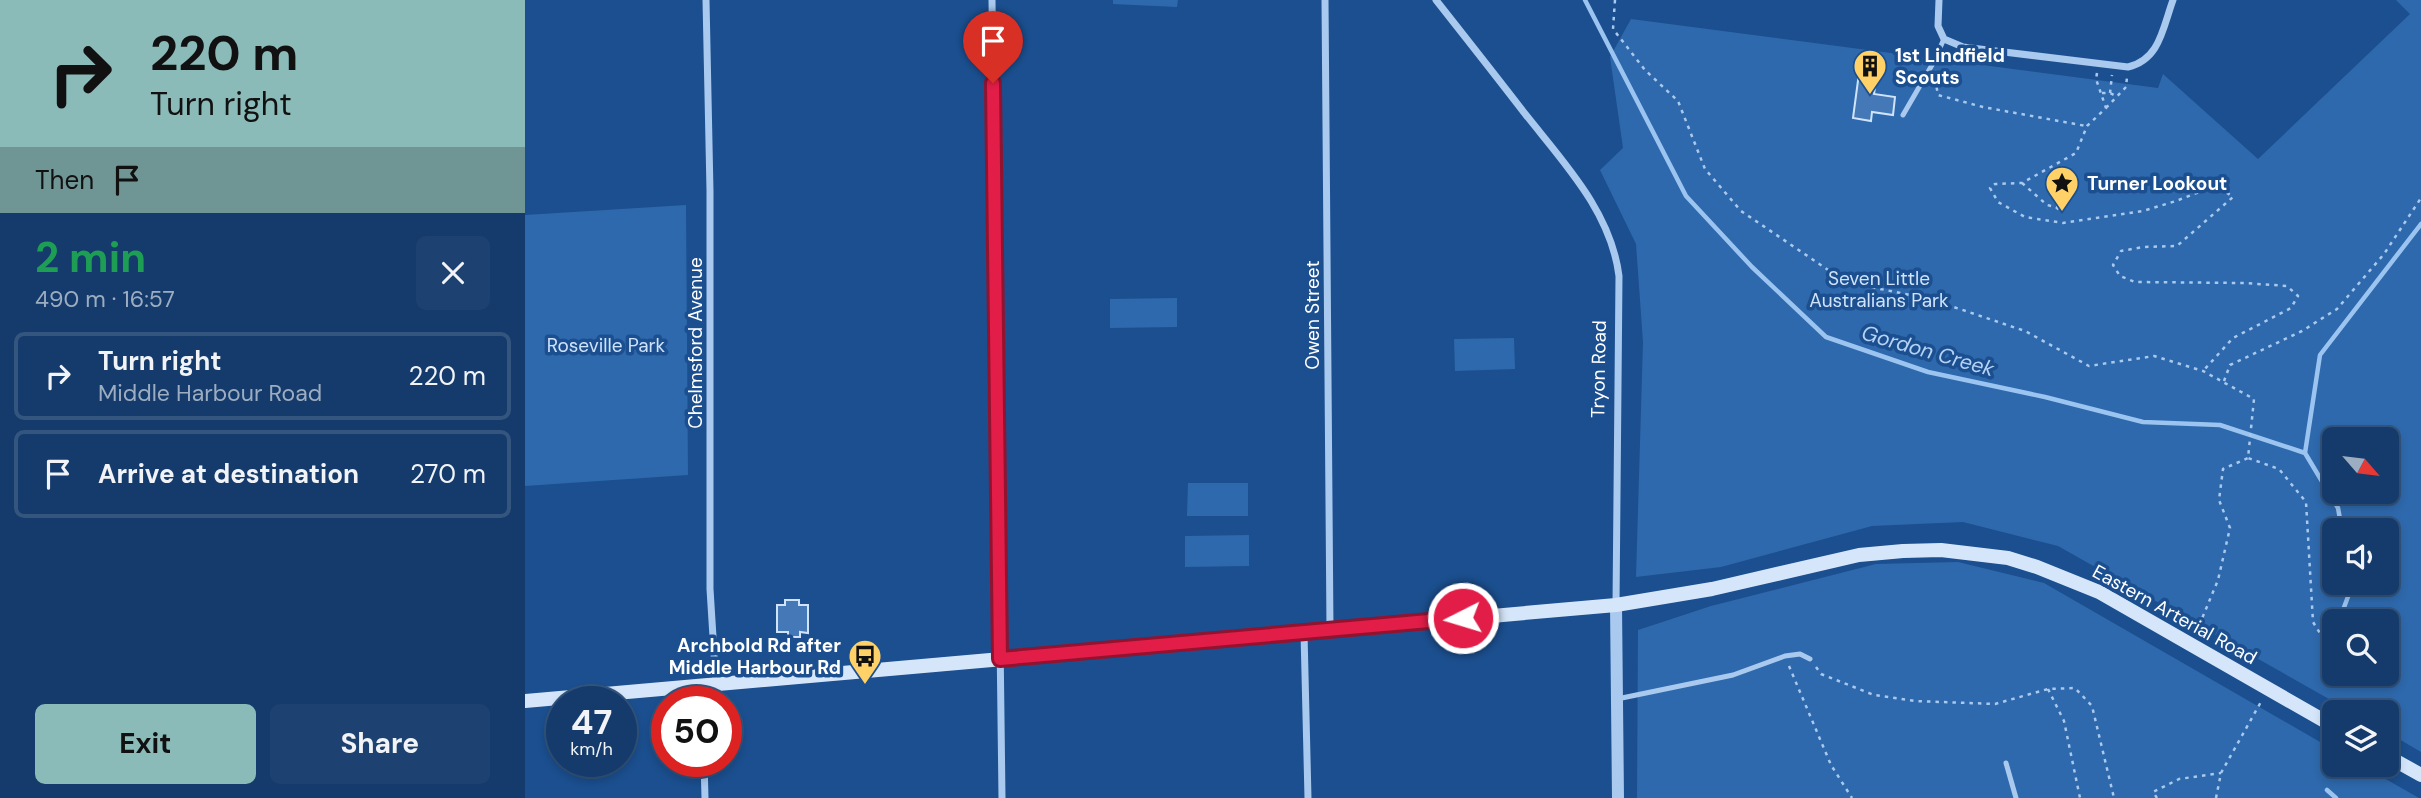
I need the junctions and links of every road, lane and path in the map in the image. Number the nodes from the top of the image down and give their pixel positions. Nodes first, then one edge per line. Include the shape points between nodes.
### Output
1 (706, 0) edge
2 (992, 0) edge
3 (1325, 0) edge
4 (1436, 0) edge
5 (1615, 0) edge
6 (1939, 0) edge
7 (2173, 0) edge
8 (1944, 39) junction
9 (2097, 64) junction
10 (1932, 65) junction
11 (2113, 66) junction
12 (2128, 67) junction
13 (2102, 93) junction
14 (2110, 93) junction
15 (2118, 97) junction
16 (2106, 108) junction
17 (1903, 115) dead end
18 (2087, 126) junction
19 (2022, 183) junction
20 (2421, 198) edge
21 (2062, 214) dead end
22 (2203, 371) junction
23 (2224, 381) junction
24 (2248, 458) junction
25 (1616, 605) junction
26 (1330, 630) junction
27 (1304, 632) junction
28 (2322, 637) edge
29 (2192, 644) junction
30 (1785, 656) junction
31 (1000, 659) junction
32 (1810, 659) joint
33 (716, 686) joint
34 (2269, 688) junction
35 (2048, 689) junction
36 (651, 696) edge
37 (1617, 699) junction
38 (525, 701) edge
39 (2322, 719) edge
40 (2006, 763) dead end
41 (2399, 763) edge
42 (2221, 773) junction
43 (2421, 775) edge
44 (704, 777) edge
45 (705, 798) edge
46 (1002, 798) edge
47 (1308, 798) edge
48 (1618, 798) edge
49 (1852, 798) edge
50 (2016, 798) edge
51 (2080, 798) edge
52 (2114, 798) edge
53 (2157, 798) edge
54 (2216, 798) edge

1 - 33 street, Chelmsford Avenue via 710,589
2 - 31 street
3 - 26 street, Owen Street
4 - 25 street, Tryon Road via 1579,182 1613,244 1619,276
5 - 22 path via 1613,29 1645,70 1678,101 1705,169 1741,211 1846,282 1930,299 2025,331 2089,366 2154,356
6 - 8 street via 1938,26
7 - 12 street via 2148,59
8 - 9 street via 1963,47
8 - 10 lane
9 - 11 street
9 - 13 path via 2096,79
10 - 17 lane
10 - 18 path via 1938,95
11 - 12 street
11 - 14 path
12 - 15 path via 2126,86
13 - 14 path
13 - 16 path
14 - 15 path
15 - 16 path
16 - 18 path
18 - 19 path via 2076,153
19 - 21 path
19 - 22 path via 1990,188 1998,202 2025,217 2063,223 2143,211 2207,189 2223,190 2234,197 2177,246 2121,251 2113,265 2120,275 2135,282 2287,286 2298,296 2291,308 2233,338
20 - 23 path via 2384,254 2337,309 2230,365
22 - 23 path
23 - 24 path via 2254,399
24 - 28 path via 2279,469 2306,502 2313,622
24 - 29 path via 2223,469 2219,500 2230,528 2218,580
25 - 26 main road, Eastern Arterial Road
25 - 29 main road, Eastern Arterial Road via 1712,589 1859,555 1941,550 2008,558 2037,567 2099,592
25 - 37 street, Tryon Road
26 - 27 main road, Eastern Arterial Road
27 - 31 main road, Eastern Arterial Road
27 - 47 street
29 - 34 main road, Eastern Arterial Road
30 - 32 lane via 1800,654
30 - 37 lane via 1733,675
30 - 49 path via 1831,765
31 - 33 main road, Eastern Arterial Road
31 - 46 street
32 - 35 path via 1821,674 1874,695 1915,701 1995,704
34 - 39 main road, Eastern Arterial Road
34 - 42 path
35 - 51 path via 2064,722
35 - 52 path via 2075,688 2092,706
36 - 38 main road, Eastern Arterial Road
37 - 48 street, Tryon Road
40 - 50 lane
41 - 43 main road
42 - 53 path via 2179,779 2153,792
42 - 54 path
44 - 45 street

